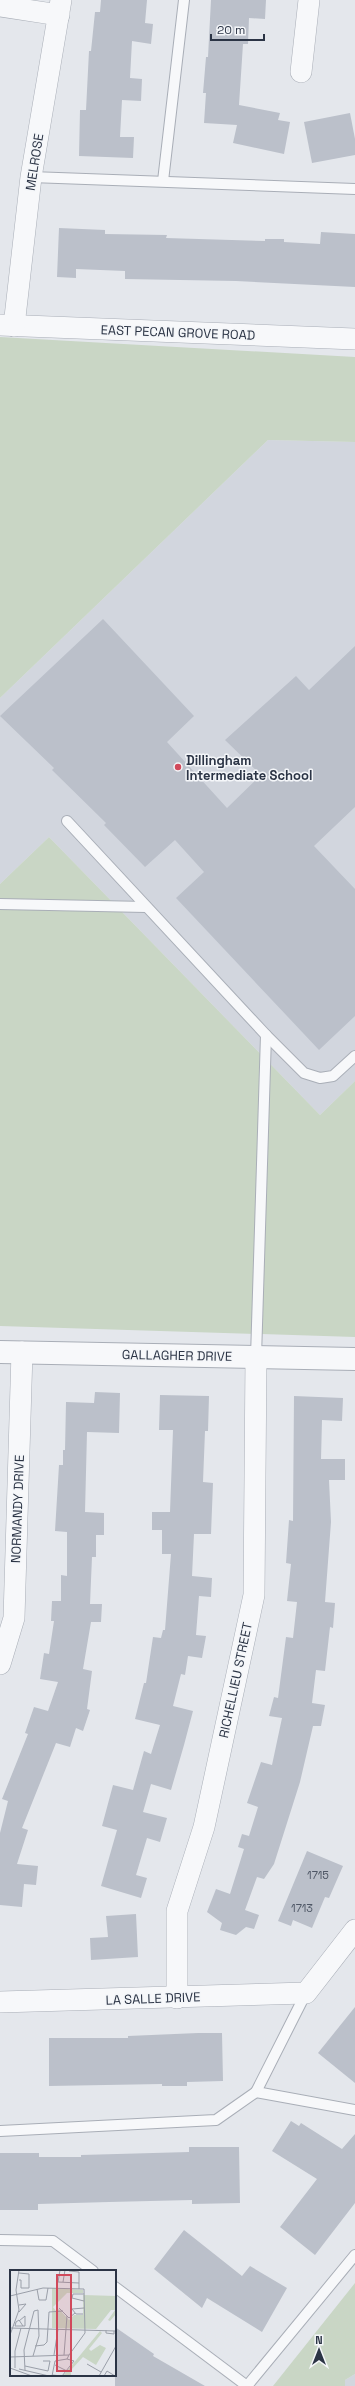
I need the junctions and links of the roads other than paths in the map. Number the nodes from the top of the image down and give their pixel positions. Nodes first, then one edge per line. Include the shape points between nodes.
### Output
1 (184, 0) edge
2 (308, 0) edge
3 (0, 6) edge
4 (60, 7) edge
5 (301, 72) dead end
6 (31, 177) junction
7 (163, 181) junction
8 (355, 189) edge
9 (7, 326) edge
10 (355, 339) edge
11 (67, 820) dead end
12 (0, 904) edge
13 (146, 907) junction
14 (266, 1035) junction
15 (355, 1056) edge
16 (0, 1352) edge
17 (22, 1352) junction
18 (256, 1357) junction
19 (355, 1359) edge
20 (0, 1664) edge
21 (355, 1930) edge
22 (306, 1993) junction
23 (177, 1998) junction
24 (0, 2002) edge
25 (256, 2092) junction
26 (355, 2110) edge
27 (0, 2130) edge
28 (0, 2240) edge
29 (355, 2255) edge
30 (92, 2270) edge
31 (116, 2288) edge
32 (247, 2386) edge

1 - 7 lane
2 - 5 street
3 - 4 street
4 - 6 street, MELROSE
6 - 7 lane
6 - 9 street, MELROSE
7 - 8 lane
9 - 10 street, EAST PECAN GROVE ROAD
11 - 13 lane
12 - 13 lane
13 - 14 lane
14 - 15 lane via 304,1073 320,1078 333,1076
14 - 18 lane
16 - 17 street, GALLAGHER DRIVE
17 - 18 street, GALLAGHER DRIVE
17 - 20 street, NORMANDY DRIVE via 14,1618
18 - 19 street, GALLAGHER DRIVE
18 - 23 street, RICHELLIEU STREET via 254,1594 204,1828 177,1911
21 - 22 street
22 - 23 street, LA SALLE DRIVE
22 - 25 lane
23 - 24 street, LA SALLE DRIVE
25 - 26 lane
25 - 27 lane via 216,2120
28 - 30 lane via 53,2241
29 - 32 lane
31 - 32 lane

